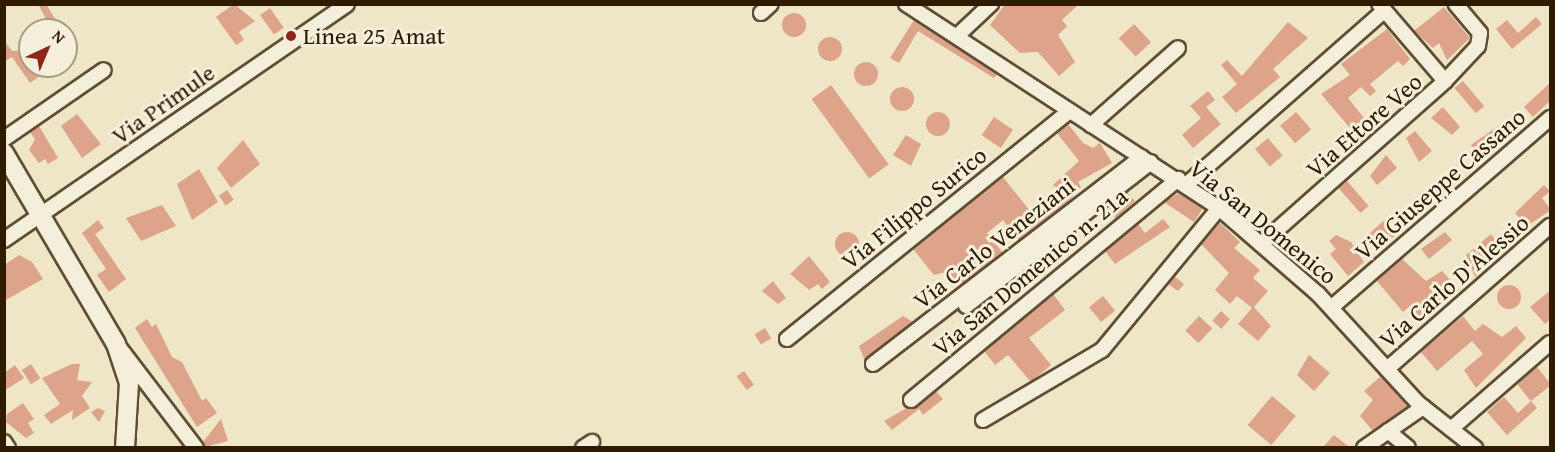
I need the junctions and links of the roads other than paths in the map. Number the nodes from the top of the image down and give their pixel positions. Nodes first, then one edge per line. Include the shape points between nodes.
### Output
1 (347, 4) edge
2 (906, 4) edge
3 (991, 4) edge
4 (1456, 4) edge
5 (1382, 8) edge
6 (957, 36) junction
7 (1178, 48) dead end
8 (104, 70) dead end
9 (1445, 81) junction
10 (1070, 111) junction
11 (1551, 118) edge
12 (1091, 125) junction
13 (4, 139) edge
14 (4, 153) edge
15 (1146, 160) junction
16 (1182, 182) junction
17 (1219, 208) junction
18 (38, 217) junction
19 (1551, 226) edge
20 (4, 240) edge
21 (1261, 244) junction
22 (966, 306) dead end
23 (1332, 307) junction
24 (787, 339) dead end
25 (1551, 343) edge
26 (116, 344) junction
27 (873, 364) dead end
28 (1388, 369) junction
29 (911, 400) dead end
30 (1423, 407) junction
31 (983, 420) dead end
32 (1451, 429) junction
33 (1388, 431) junction
34 (4, 442) edge
35 (8, 447) edge
36 (125, 447) edge
37 (196, 447) edge
38 (1364, 447) edge
39 (1408, 447) edge
40 (1475, 447) edge

1 - 18 street, Via Primule
2 - 6 street, Via San Domenico
3 - 6 street
4 - 9 street via 1480,33 1478,46
5 - 9 street, Via Ettore Veo
5 - 16 street, Via San Domenico n. 21a
6 - 10 street, Via San Domenico
7 - 12 street
8 - 13 street
9 - 21 street, Via Ettore Veo
10 - 12 street, Via San Domenico
10 - 24 street, Via Filippo Surico
11 - 23 street, Via Giuseppe Cassano
12 - 15 street, Via San Domenico
14 - 18 street via 35,200
15 - 16 street, Via San Domenico
15 - 22 street
15 - 27 street, Via Carlo Veneziani
16 - 17 street, Via San Domenico
16 - 29 street, Via San Domenico n. 21a
17 - 21 street, Via San Domenico
17 - 31 street via 1102,350
18 - 20 street, Via Primule
18 - 26 street
19 - 28 street, Via Carlo D'Alessio
21 - 23 street, Via San Domenico
23 - 28 street, Via San Domenico
25 - 32 street
26 - 36 street via 129,383
26 - 37 street via 152,383
28 - 30 street, Via San Domenico
30 - 32 street, Via San Domenico
30 - 33 street
32 - 40 street, Via San Domenico
33 - 38 street
33 - 39 street
34 - 35 street

